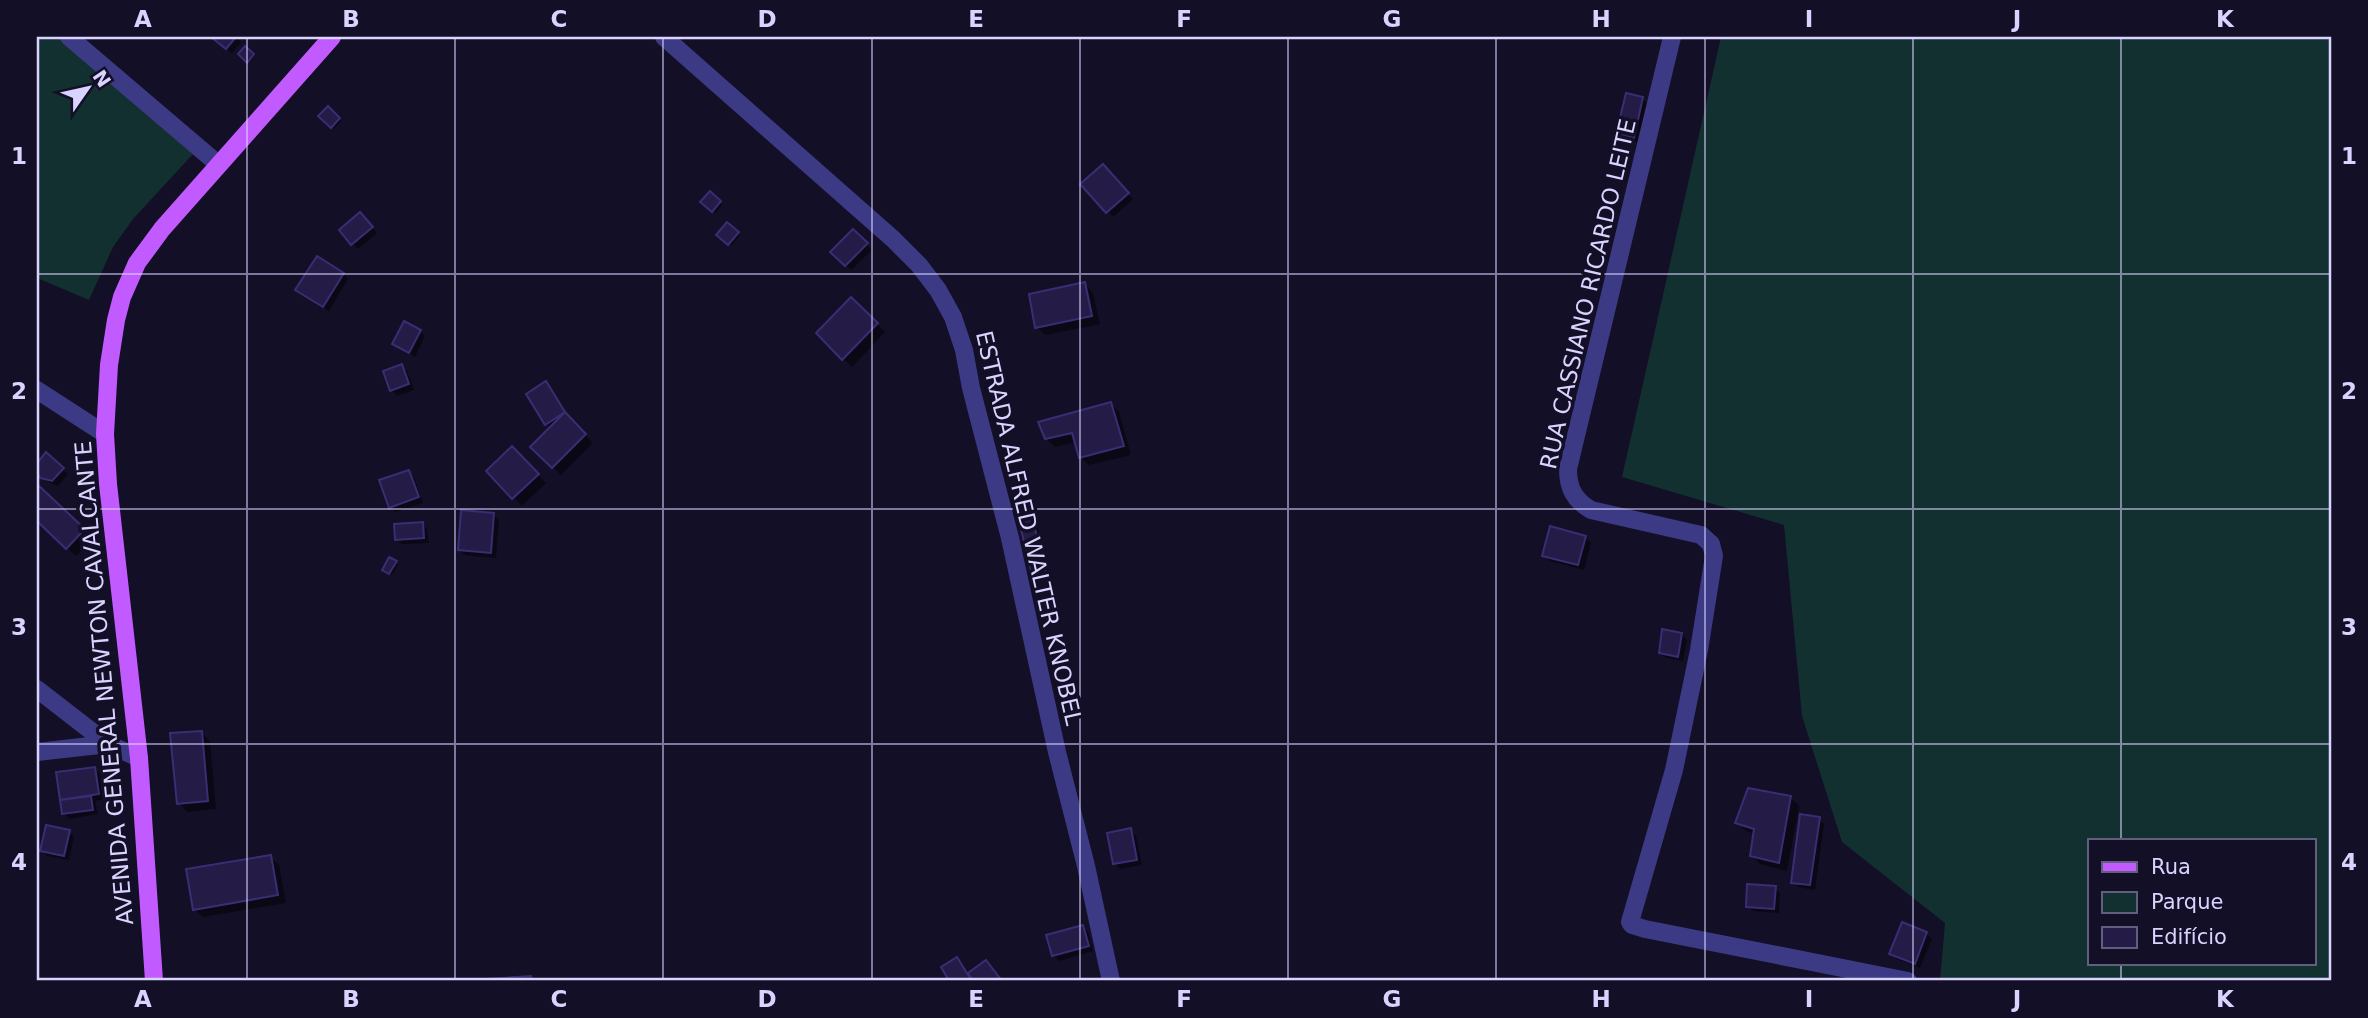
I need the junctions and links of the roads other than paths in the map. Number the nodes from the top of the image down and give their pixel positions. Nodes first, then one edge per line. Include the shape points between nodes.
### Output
1 (69, 37) edge
2 (332, 37) edge
3 (664, 37) edge
4 (1672, 37) edge
5 (218, 164) junction
6 (37, 390) edge
7 (105, 434) junction
8 (37, 689) edge
9 (108, 744) junction
10 (37, 752) edge
11 (139, 758) junction
12 (154, 981) edge
13 (1111, 981) edge
14 (1908, 981) edge

1 - 5 street
2 - 5 main road, AVENIDA GENERAL NEWTON CAVALCANTE
3 - 13 street, ESTRADA ALFRED WALTER KNOBEL via 893,239 926,273 953,317 1010,538
4 - 14 street, RUA CASSIANO RICARDO LEITE via 1569,469 1573,495 1581,504 1701,535 1711,544 1714,556 1674,770 1630,922 1645,929
5 - 7 main road, AVENIDA GENERAL NEWTON CAVALCANTE via 149,245 122,297 109,365
6 - 7 street
7 - 11 main road, AVENIDA GENERAL NEWTON CAVALCANTE
8 - 9 street
9 - 10 street
9 - 11 street
11 - 12 main road, AVENIDA GENERAL NEWTON CAVALCANTE

